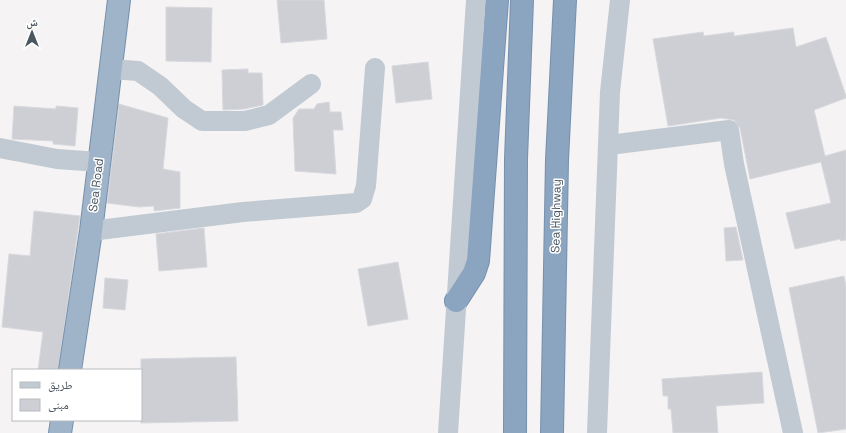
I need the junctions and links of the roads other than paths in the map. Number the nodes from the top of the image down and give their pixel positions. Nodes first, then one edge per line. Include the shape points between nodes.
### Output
1 (119, 0) edge
2 (476, 0) edge
3 (497, 0) edge
4 (522, 0) edge
5 (565, 0) edge
6 (620, 0) edge
7 (375, 68) dead end
8 (111, 69) junction
9 (311, 84) dead end
10 (609, 145) junction
11 (0, 148) edge
12 (99, 162) junction
13 (91, 231) junction
14 (456, 301) junction
15 (70, 369) edge
16 (553, 384) junction
17 (62, 421) edge
18 (60, 433) edge
19 (448, 433) edge
20 (515, 433) edge
21 (552, 433) edge
22 (559, 433) edge
23 (597, 433) edge
24 (793, 433) edge

1 - 8 highway, Sea Road
2 - 14 street
3 - 14 highway via 478,261 474,273
4 - 20 highway via 516,159
5 - 16 highway, Sea Highway via 557,160
6 - 10 street via 610,92
7 - 13 street via 365,193 356,203 243,212
8 - 9 street via 138,71 202,121 245,121 269,115
8 - 12 highway, Sea Road
10 - 23 street
10 - 24 street via 729,130 734,164
11 - 12 street via 57,159
12 - 13 highway, Sea Road
13 - 15 highway, Sea Road
14 - 19 street
16 - 21 highway, Sea Highway
16 - 22 highway
17 - 18 highway

